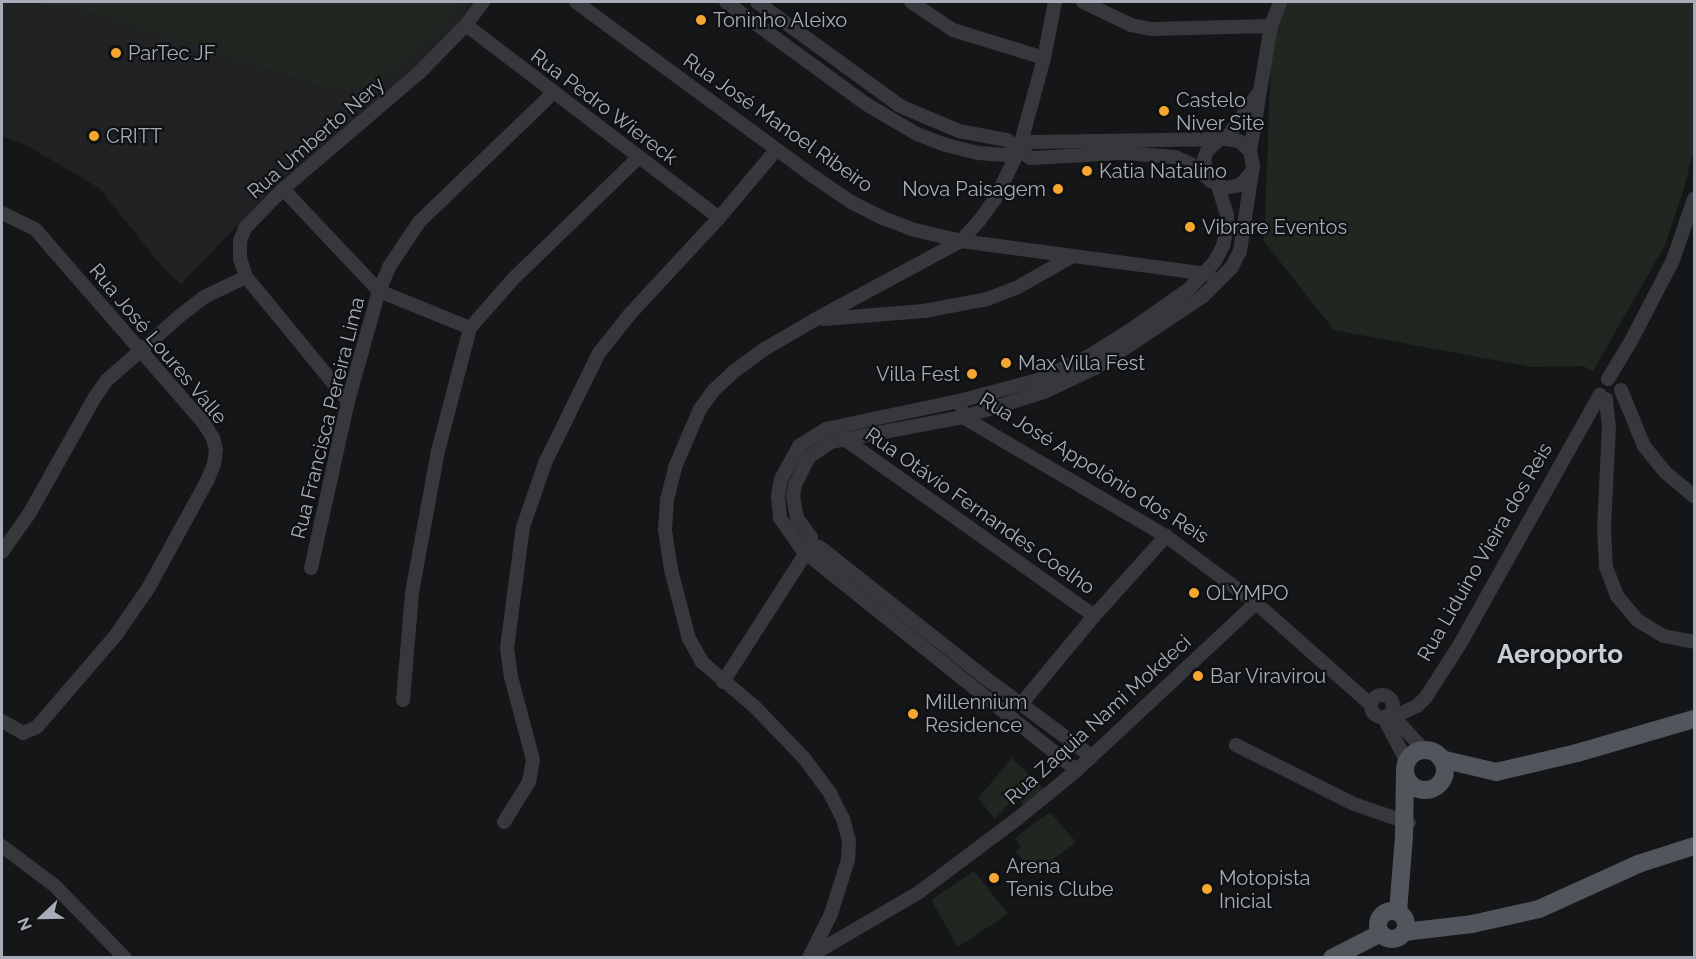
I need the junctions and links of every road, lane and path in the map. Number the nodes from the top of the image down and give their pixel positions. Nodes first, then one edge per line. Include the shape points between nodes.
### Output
1 (483, 2) edge
2 (576, 2) edge
3 (726, 2) edge
4 (757, 2) edge
5 (911, 2) edge
6 (1055, 2) edge
7 (1083, 2) edge
8 (1280, 2) edge
9 (466, 25) junction
10 (1271, 26) junction
11 (795, 30) junction
12 (783, 44) junction
13 (1044, 58) junction
14 (1261, 88) junction
15 (876, 89) junction
16 (553, 93) junction
17 (866, 104) junction
18 (1222, 139) junction
19 (1091, 147) junction
20 (776, 150) junction
21 (1019, 150) junction
22 (1250, 151) junction
23 (638, 158) junction
24 (1251, 174) junction
25 (1207, 175) junction
26 (1218, 185) junction
27 (283, 189) junction
28 (1695, 199) edge
29 (2, 213) edge
30 (718, 218) junction
31 (961, 241) junction
32 (1071, 257) junction
33 (1204, 273) junction
34 (246, 277) junction
35 (1223, 277) junction
36 (379, 291) junction
37 (816, 319) junction
38 (470, 328) junction
39 (1136, 334) junction
40 (141, 349) junction
41 (1065, 376) junction
42 (1612, 390) junction
43 (348, 401) junction
44 (958, 401) junction
45 (963, 417) junction
46 (843, 438) junction
47 (1695, 496) edge
48 (1166, 536) junction
49 (809, 548) junction
50 (2, 552) edge
51 (311, 568) dead end
52 (1256, 603) junction
53 (1094, 616) junction
54 (1695, 642) edge
55 (723, 682) junction
56 (403, 700) dead end
57 (1374, 700) junction
58 (1022, 703) junction
59 (1390, 716) junction
60 (1695, 719) edge
61 (2, 721) edge
62 (1236, 745) dead end
63 (1424, 750) junction
64 (1091, 756) junction
65 (1441, 759) junction
66 (1406, 768) junction
67 (1077, 770) junction
68 (1433, 789) junction
69 (504, 822) dead end
70 (1406, 826) junction
71 (1695, 846) edge
72 (3, 850) edge
73 (1398, 912) junction
74 (1404, 932) junction
75 (1377, 935) junction
76 (125, 957) edge
77 (809, 957) edge
78 (1332, 957) edge

1 - 9 street, Rua Umberto Nery
2 - 20 street, Rua José Manoel Ribeiro
3 - 12 street
4 - 11 street
5 - 13 street via 953,30
6 - 13 street
7 - 10 street via 1131,25 1151,29
8 - 10 street
9 - 16 street, Rua Pedro Wiereck
9 - 27 street, Rua Umberto Nery via 419,73
10 - 14 street
11 - 12 street
11 - 15 street
12 - 17 street
13 - 21 street
14 - 18 street via 1245,114
14 - 22 street
15 - 17 street
15 - 21 street via 935,123 1007,140
16 - 23 street, Rua Pedro Wiereck
16 - 36 street, Rua Francisca Pereira Lima via 419,222
17 - 21 street via 917,134 946,145 978,153 1009,155
18 - 19 street
18 - 22 street via 1239,141
18 - 25 street via 1207,151
19 - 21 street via 1030,142
19 - 25 street via 1175,157
20 - 30 street
20 - 31 street, Rua José Manoel Ribeiro via 851,202 883,218
21 - 31 street via 995,199
22 - 24 street
23 - 30 street, Rua Pedro Wiereck
23 - 38 street via 513,279
24 - 26 street via 1240,185
24 - 35 street via 1240,250
25 - 26 street
26 - 33 street via 1227,229 1223,246
27 - 34 street, Rua Umberto Nery via 245,228 240,259
27 - 36 street
28 - 42 street, Rua Liduino Vieira dos Reis via 1673,260 1621,359
29 - 40 street, Rua José Loures Valle via 34,229
30 - 69 street via 599,353 532,496 523,527 507,648 533,759 529,782
31 - 32 street, Rua José Manoel Ribeiro
31 - 37 street
32 - 33 street, Rua José Manoel Ribeiro
32 - 37 street via 1018,287 977,302 924,311
33 - 35 street, Rua José Manoel Ribeiro
33 - 39 street
34 - 40 street via 204,297
34 - 43 street, Rua Umberto Nery
35 - 39 street via 1202,297
36 - 38 street
36 - 43 street, Rua Francisca Pereira Lima
37 - 55 street via 764,350 714,390 700,409 675,467 665,530 671,570 689,639 702,662
38 - 56 street via 423,527 412,593
39 - 41 street
40 - 50 street via 107,380 95,397 30,514
40 - 61 street, Rua José Loures Valle via 213,438 214,464 149,587 116,635 37,727 23,733
41 - 44 street
41 - 45 street
42 - 47 street via 1644,446 1665,472
42 - 54 street via 1604,529 1606,567 1617,596 1637,620 1664,636
42 - 59 street, Rua Liduino Vieira dos Reis via 1426,697 1417,706
43 - 51 street, Rua Francisca Pereira Lima
44 - 45 street, Rua José Appolônio dos Reis
44 - 49 street via 840,424 809,437 799,446 781,479 778,509 795,542 801,548
45 - 46 street
45 - 48 street, Rua José Appolônio dos Reis
46 - 49 street via 809,457 795,484 797,518 811,537
46 - 53 street, Rua Otávio Fernandes Coelho
48 - 52 street, Rua José Appolônio dos Reis
48 - 53 street
49 - 55 street
49 - 58 street via 825,551
49 - 67 street via 812,558
52 - 57 street, Rua José Appolônio dos Reis via 1349,684
52 - 64 street, Rua Zaquia Nami Mokdeci
53 - 58 street
55 - 77 street via 755,707 804,758 830,793 843,819 849,841 848,860 831,914
57 - 59 street via 1374,715
57 - 59 street via 1384,695 1391,699
58 - 64 street
59 - 63 street
59 - 66 street
60 - 65 main road via 1496,772
62 - 70 street
63 - 65 main road
63 - 66 main road via 1414,754
64 - 67 street, Rua Zaquia Nami Mokdeci
65 - 68 main road via 1444,776
66 - 68 main road via 1415,788
66 - 70 main road
67 - 77 street, Rua Zaquia Nami Mokdeci via 918,893
68 - 70 main road
70 - 73 main road
71 - 74 main road via 1638,864 1539,909 1472,924
72 - 76 street via 54,885
73 - 74 main road via 1404,919
73 - 75 main road via 1382,916
74 - 75 main road via 1393,939
75 - 78 main road

